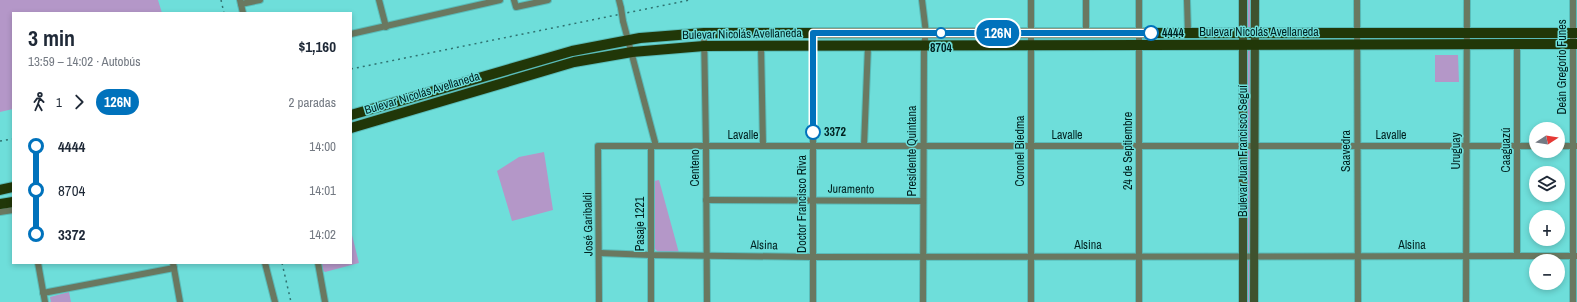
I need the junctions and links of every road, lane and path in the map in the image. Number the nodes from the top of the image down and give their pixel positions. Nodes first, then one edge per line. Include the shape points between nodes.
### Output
1 (260, 0) edge
2 (379, 0) edge
3 (500, 0) edge
4 (514, 0) edge
5 (548, 0) edge
6 (619, 0) edge
7 (922, 0) edge
8 (1031, 0) edge
9 (1086, 0) edge
10 (1139, 0) edge
11 (1187, 0) edge
12 (1243, 0) edge
13 (1255, 0) edge
14 (1357, 0) edge
15 (1467, 0) edge
16 (1573, 0) edge
17 (241, 2) edge
18 (243, 12) edge
19 (386, 27) junction
20 (704, 33) junction
21 (813, 33) junction
22 (926, 33) junction
23 (1031, 33) junction
24 (1086, 33) junction
25 (1139, 33) junction
26 (1188, 33) junction
27 (1243, 33) junction
28 (1255, 33) junction
29 (1357, 33) junction
30 (1467, 33) junction
31 (1575, 33) edge
32 (352, 34) edge
33 (629, 40) junction
34 (1357, 44) junction
35 (1467, 44) junction
36 (1517, 44) junction
37 (1575, 44) edge
38 (924, 45) junction
39 (1031, 45) junction
40 (1139, 45) junction
41 (1243, 45) junction
42 (1255, 45) junction
43 (704, 46) junction
44 (761, 46) junction
45 (813, 46) junction
46 (868, 46) junction
47 (632, 52) junction
48 (352, 115) edge
49 (352, 128) edge
50 (598, 146) joint
51 (653, 146) junction
52 (706, 146) junction
53 (763, 146) junction
54 (813, 146) junction
55 (864, 146) junction
56 (924, 146) junction
57 (1031, 146) junction
58 (1139, 146) junction
59 (1243, 146) junction
60 (1255, 146) junction
61 (1357, 146) junction
62 (1467, 146) junction
63 (1517, 146) junction
64 (1529, 146) edge
65 (1575, 146) edge
66 (12, 187) edge
67 (0, 190) edge
68 (706, 200) junction
69 (813, 200) junction
70 (1575, 200) edge
71 (923, 201) junction
72 (12, 202) edge
73 (0, 204) edge
74 (12, 210) edge
75 (0, 212) edge
76 (600, 253) junction
77 (651, 255) junction
78 (707, 255) junction
79 (1139, 256) junction
80 (1243, 256) junction
81 (1254, 256) junction
82 (1358, 256) junction
83 (1466, 256) junction
84 (1517, 256) junction
85 (1575, 256) edge
86 (813, 257) junction
87 (923, 257) junction
88 (1031, 257) junction
89 (38, 264) edge
90 (265, 264) edge
91 (318, 264) edge
92 (173, 266) edge
93 (43, 293) junction
94 (45, 302) edge
95 (180, 302) edge
96 (275, 302) edge
97 (325, 302) edge
98 (599, 302) edge
99 (651, 302) edge
100 (706, 302) edge
101 (814, 302) edge
102 (923, 302) edge
103 (1031, 302) edge
104 (1139, 302) edge
105 (1243, 302) edge
106 (1254, 302) edge
107 (1358, 302) edge
108 (1466, 302) edge
109 (1573, 302) edge

1 - 17 street
2 - 19 street
3 - 19 street
4 - 5 street via 516,7
6 - 33 street, Pasaje 1221, bridge
7 - 22 street, Presidente Quintana
8 - 23 street, Coronel Biedma
9 - 24 street
10 - 25 street, 24 de Septiembre
11 - 26 street
12 - 27 main road, Bulevar Juan Francisco Seguí
13 - 28 main road, Bulevar Juan Francisco Seguí
14 - 29 street, Saavedra
15 - 30 street, Uruguay
16 - 31 street, Deán Gregorio Funes
17 - 18 street
19 - 32 street
20 - 21 main road, Bulevar Nicolás Avellaneda
20 - 33 main road, Bulevar Nicolás Avellaneda
20 - 43 street, Centeno
21 - 22 main road, Bulevar Nicolás Avellaneda
21 - 45 street, Doctor Francisco Riva
22 - 23 main road, Bulevar Nicolás Avellaneda
22 - 38 street, Presidente Quintana
23 - 24 main road, Bulevar Nicolás Avellaneda
23 - 39 street, Coronel Biedma
24 - 25 main road, Bulevar Nicolás Avellaneda
25 - 26 main road, Bulevar Nicolás Avellaneda
25 - 40 street, 24 de Septiembre
26 - 27 main road, Bulevar Nicolás Avellaneda
27 - 28 main road, Bulevar Nicolás Avellaneda
27 - 41 main road, Bulevar Juan Francisco Seguí
28 - 29 main road, Bulevar Nicolás Avellaneda
28 - 42 main road, Bulevar Juan Francisco Seguí
29 - 30 main road, Bulevar Nicolás Avellaneda
29 - 34 street, Saavedra
30 - 31 main road, Bulevar Nicolás Avellaneda
30 - 35 street, Uruguay
31 - 37 street, Deán Gregorio Funes
33 - 47 street, Pasaje 1221
33 - 48 main road, Bulevar Nicolás Avellaneda via 554,55
34 - 35 main road, Bulevar Nicolás Avellaneda
34 - 42 main road, Bulevar Nicolás Avellaneda
34 - 61 street, Saavedra
35 - 36 main road, Bulevar Nicolás Avellaneda
35 - 62 street, Uruguay
36 - 37 main road, Bulevar Nicolás Avellaneda
36 - 63 street, Caaguazú
37 - 65 street, Deán Gregorio Funes
38 - 39 main road, Bulevar Nicolás Avellaneda
38 - 46 main road, Bulevar Nicolás Avellaneda
38 - 56 street, Presidente Quintana
39 - 40 main road, Bulevar Nicolás Avellaneda
39 - 57 street, Coronel Biedma
40 - 41 main road, Bulevar Nicolás Avellaneda
40 - 58 street, 24 de Septiembre
41 - 42 main road, Bulevar Nicolás Avellaneda
41 - 59 main road, Bulevar Juan Francisco Seguí
42 - 60 main road, Bulevar Juan Francisco Seguí
43 - 44 main road, Bulevar Nicolás Avellaneda
43 - 47 main road, Bulevar Nicolás Avellaneda
43 - 52 street, Centeno
44 - 45 main road, Bulevar Nicolás Avellaneda
44 - 53 street
45 - 46 main road, Bulevar Nicolás Avellaneda
45 - 54 street, Doctor Francisco Riva
46 - 55 street
47 - 49 main road, Bulevar Nicolás Avellaneda via 555,67
47 - 51 street, Pasaje 1221
50 - 51 street, Lavalle
50 - 76 street, José Garibaldi
51 - 52 street, Lavalle
51 - 77 street, Pasaje 1221
52 - 53 street, Lavalle
52 - 68 street, Centeno
53 - 54 street, Lavalle
54 - 55 street, Lavalle
54 - 69 street, Doctor Francisco Riva
55 - 56 street, Lavalle
56 - 57 street, Lavalle
56 - 71 street, Presidente Quintana
57 - 58 street, Lavalle
57 - 88 street, Coronel Biedma
58 - 59 street, Lavalle
58 - 79 street, 24 de Septiembre
59 - 60 street, Lavalle
59 - 80 main road, Bulevar Juan Francisco Seguí
60 - 61 street, Lavalle
60 - 81 main road, Bulevar Juan Francisco Seguí
61 - 62 street, Lavalle
61 - 82 street, Saavedra
62 - 63 street, Lavalle
62 - 83 street, Uruguay
63 - 64 street, Lavalle
63 - 84 street, Caaguazú
65 - 70 street, Deán Gregorio Funes
66 - 67 main road
68 - 69 street, Juramento
68 - 78 street, Centeno
69 - 71 street, Juramento
69 - 86 street, Doctor Francisco Riva
70 - 85 street, Deán Gregorio Funes
71 - 87 street, Presidente Quintana
72 - 73 main road
74 - 75 street
76 - 77 street, Alsina
76 - 98 street, José Garibaldi
77 - 78 street, Alsina
77 - 99 street, Pasaje 1221
78 - 86 street, Alsina
78 - 100 street, Centeno
79 - 80 street, Alsina
79 - 88 street, Alsina
79 - 104 street, 24 de Septiembre
80 - 81 street, Alsina
80 - 105 main road, Bulevar Juan Francisco Seguí
81 - 82 street, Alsina
81 - 106 main road, Bulevar Juan Francisco Seguí
82 - 83 street, Alsina
82 - 107 street, Saavedra
83 - 84 street, Alsina
83 - 108 street, Uruguay
84 - 85 street, Alsina
85 - 109 street, Deán Gregorio Funes
86 - 87 street, Alsina
86 - 101 street, Doctor Francisco Riva
87 - 88 street, Alsina
87 - 102 street, Presidente Quintana
88 - 103 street, Coronel Biedma
89 - 93 street
90 - 96 street
91 - 97 street
92 - 93 street
92 - 95 street
93 - 94 street

